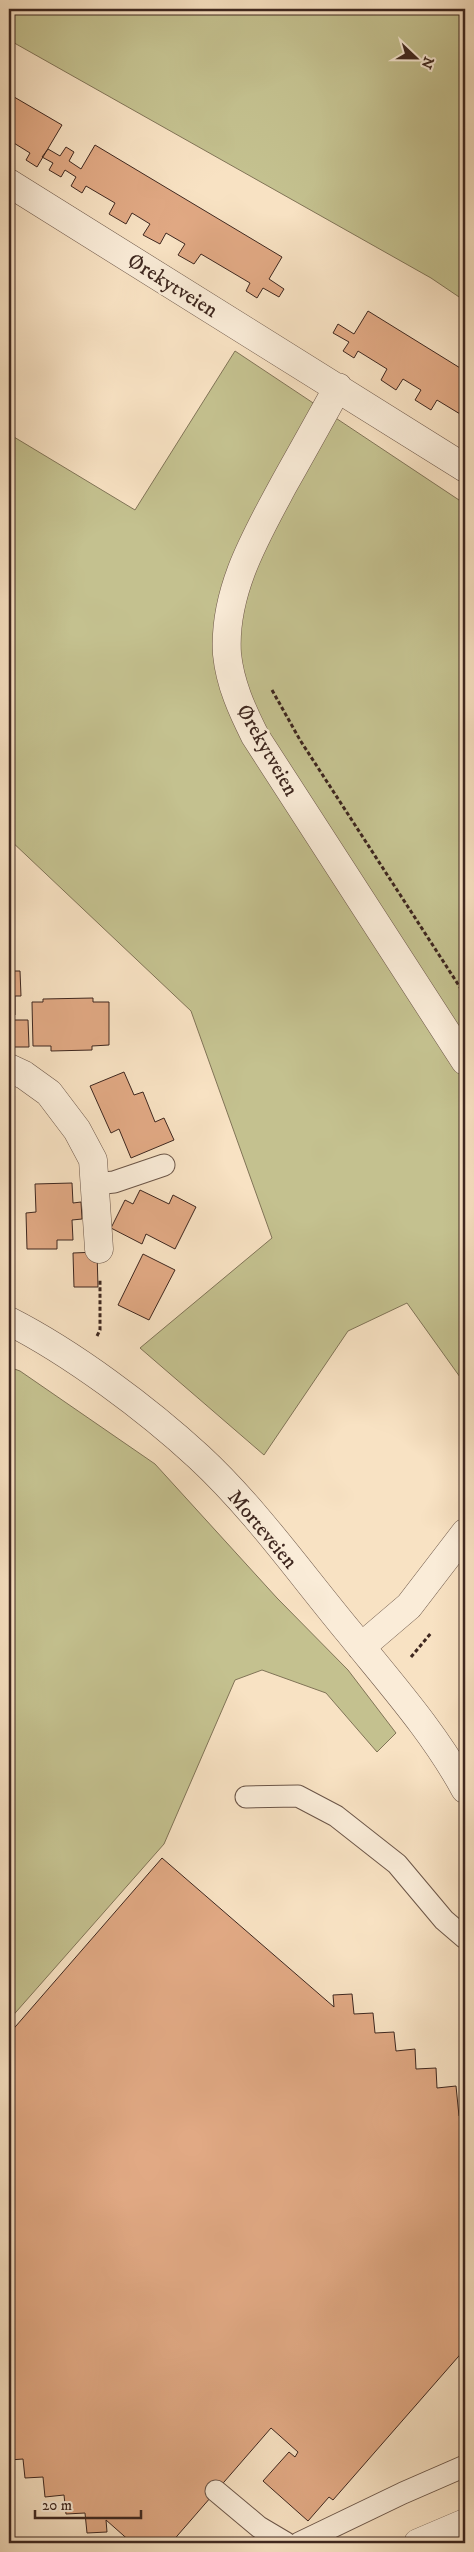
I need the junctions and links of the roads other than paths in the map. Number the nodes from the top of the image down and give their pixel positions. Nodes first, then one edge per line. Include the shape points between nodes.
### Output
1 (9, 183) edge
2 (338, 387) junction
3 (465, 468) edge
4 (465, 1061) edge
5 (9, 1068) edge
6 (164, 1165) dead end
7 (95, 1184) junction
8 (99, 1249) road end
9 (9, 1321) edge
10 (465, 1533) edge
11 (361, 1647) junction
12 (465, 1790) edge
13 (246, 1797) dead end
14 (465, 1938) edge
15 (465, 2466) edge
16 (216, 2491) dead end
17 (465, 2523) edge
18 (286, 2543) edge
19 (299, 2543) edge
20 (418, 2543) edge

1 - 2 street, Ørekytveien
2 - 3 street, Ørekytveien
2 - 4 street, Ørekytveien via 254,539 240,571 227,632 232,682 255,736
5 - 7 street via 24,1074 49,1093 77,1130 93,1160
6 - 7 lane via 114,1182
7 - 8 street
9 - 11 street, Morteveien via 92,1373 200,1458 258,1521
10 - 11 street via 409,1606
11 - 12 street, Morteveien via 415,1712
13 - 14 lane via 298,1796 336,1816 397,1864 444,1920
15 - 19 lane
16 - 18 lane via 258,2527
17 - 20 street

